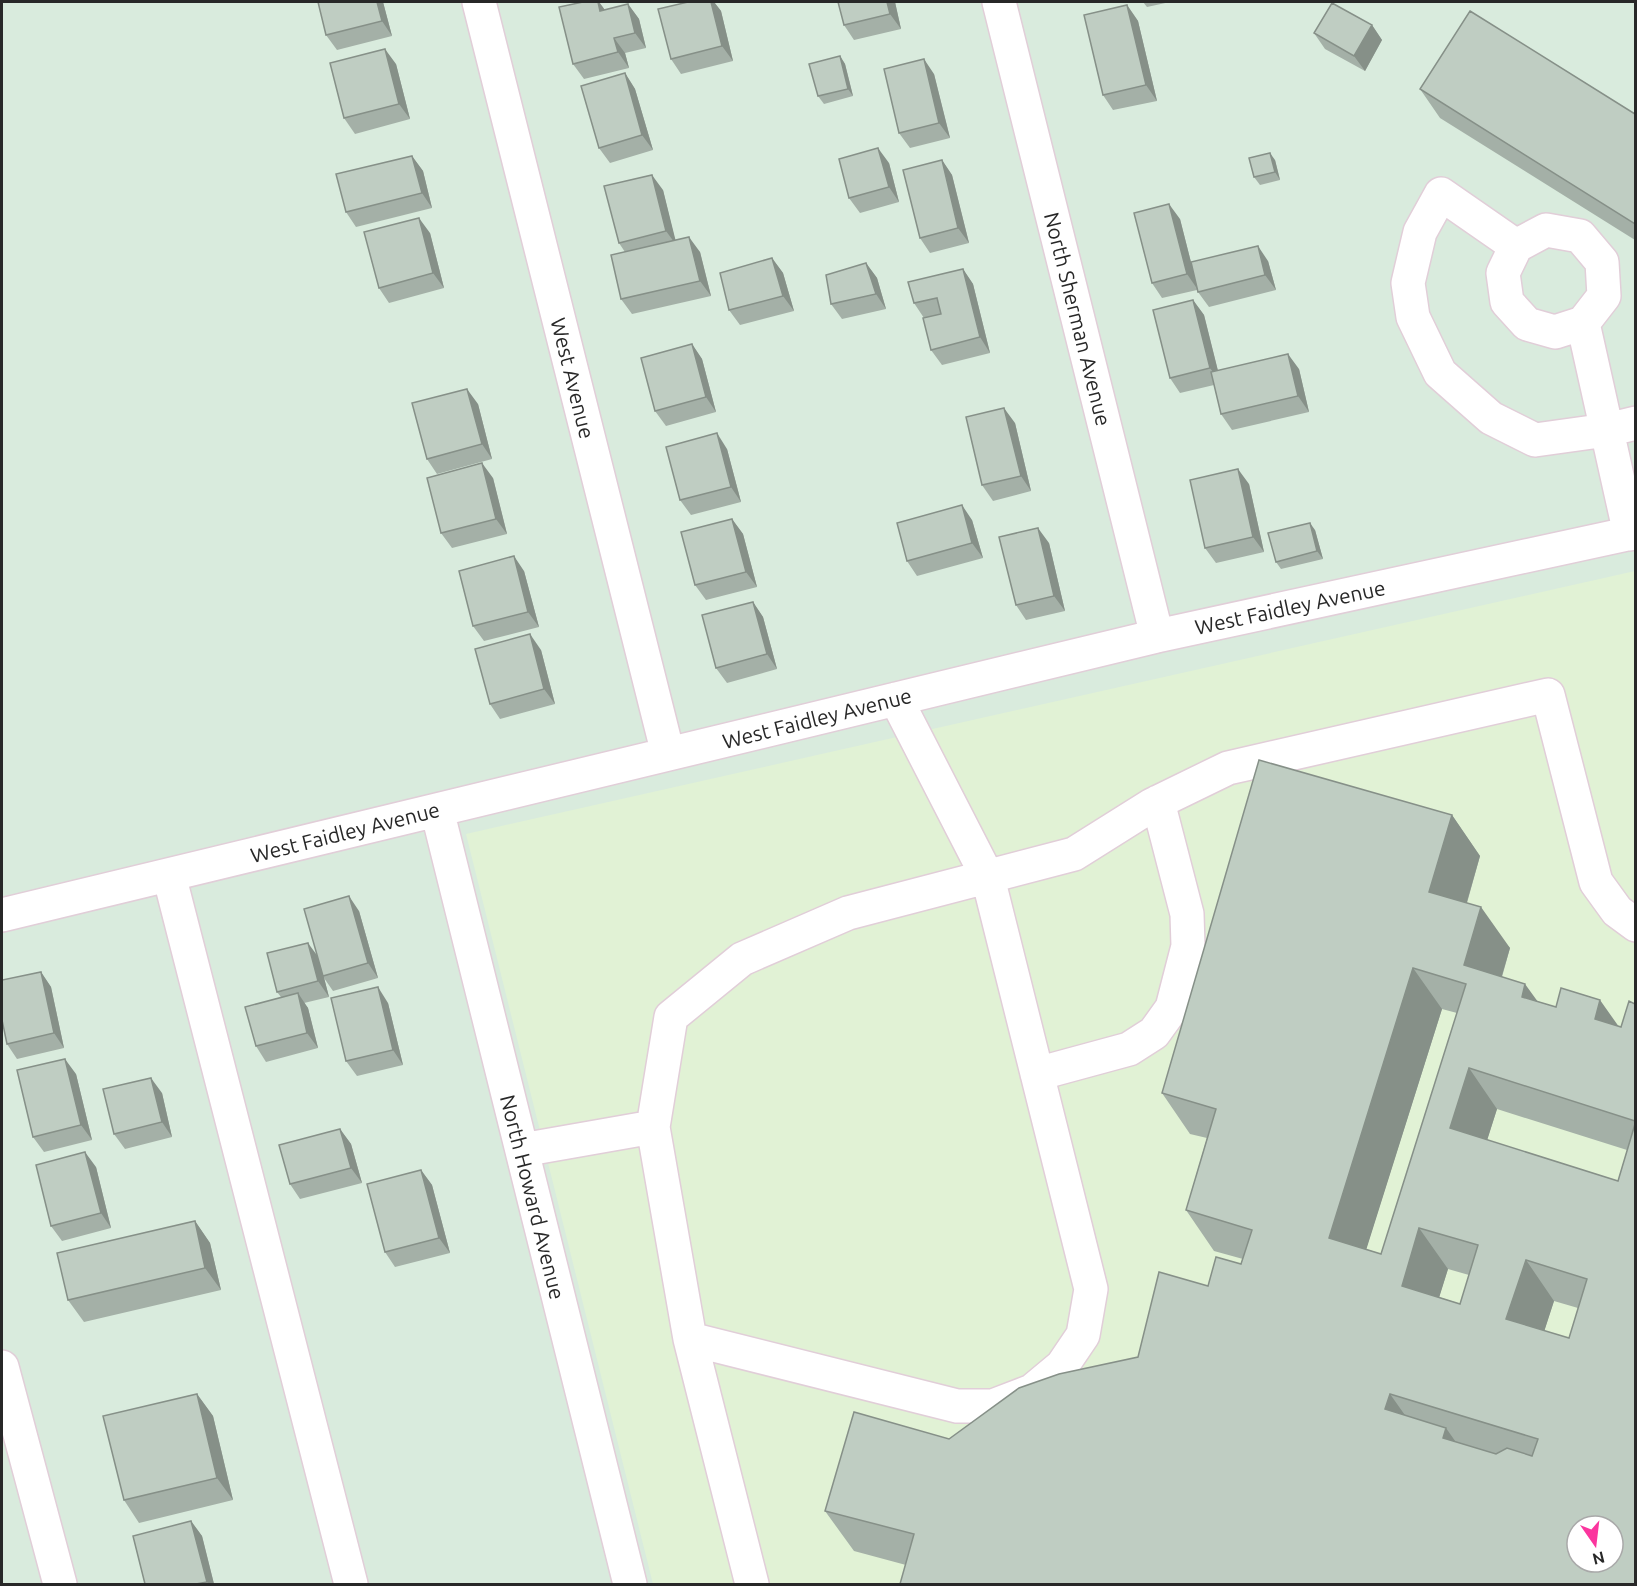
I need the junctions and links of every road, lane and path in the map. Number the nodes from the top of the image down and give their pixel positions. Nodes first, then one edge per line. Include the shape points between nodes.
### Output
1 (479, 2) edge
2 (999, 2) edge
3 (1516, 246) junction
4 (1583, 323) junction
5 (1621, 427) edge
6 (1633, 533) edge
7 (1157, 636) junction
8 (896, 699) junction
9 (668, 754) junction
10 (1158, 802) junction
11 (437, 810) junction
12 (169, 875) junction
13 (988, 878) junction
14 (2, 915) edge
15 (1635, 925) edge
16 (1036, 1074) junction
17 (653, 1127) junction
18 (522, 1150) junction
19 (690, 1339) junction
20 (2, 1367) edge
21 (60, 1584) edge
22 (351, 1584) edge
23 (630, 1584) edge
24 (752, 1584) edge

1 - 9 street, West Avenue
2 - 7 street, North Sherman Avenue
3 - 4 street via 1503,273 1507,302 1520,317 1527,324 1555,332
3 - 4 street via 1546,230 1580,236 1602,262 1604,296
3 - 5 street via 1441,194 1420,232 1408,283 1413,317 1440,373 1491,418 1535,440
4 - 5 street
5 - 6 street
6 - 7 street, West Faidley Avenue
7 - 8 street, West Faidley Avenue
8 - 9 street, West Faidley Avenue
8 - 13 street
9 - 11 street, West Faidley Avenue
10 - 13 street via 1074,854
10 - 15 street via 1228,768 1548,695 1596,882 1617,911
10 - 16 street via 1187,914 1188,946 1172,1008 1154,1034 1128,1049
11 - 12 street, West Faidley Avenue
11 - 18 street, North Howard Avenue
12 - 14 street, West Faidley Avenue
12 - 22 street
13 - 16 street
13 - 17 street via 849,913 742,959 671,1017
16 - 19 street via 1090,1288 1083,1335 1062,1366 1032,1391 993,1406 957,1406
17 - 18 street
17 - 19 street
18 - 23 street, North Howard Avenue
19 - 24 street
20 - 21 street

